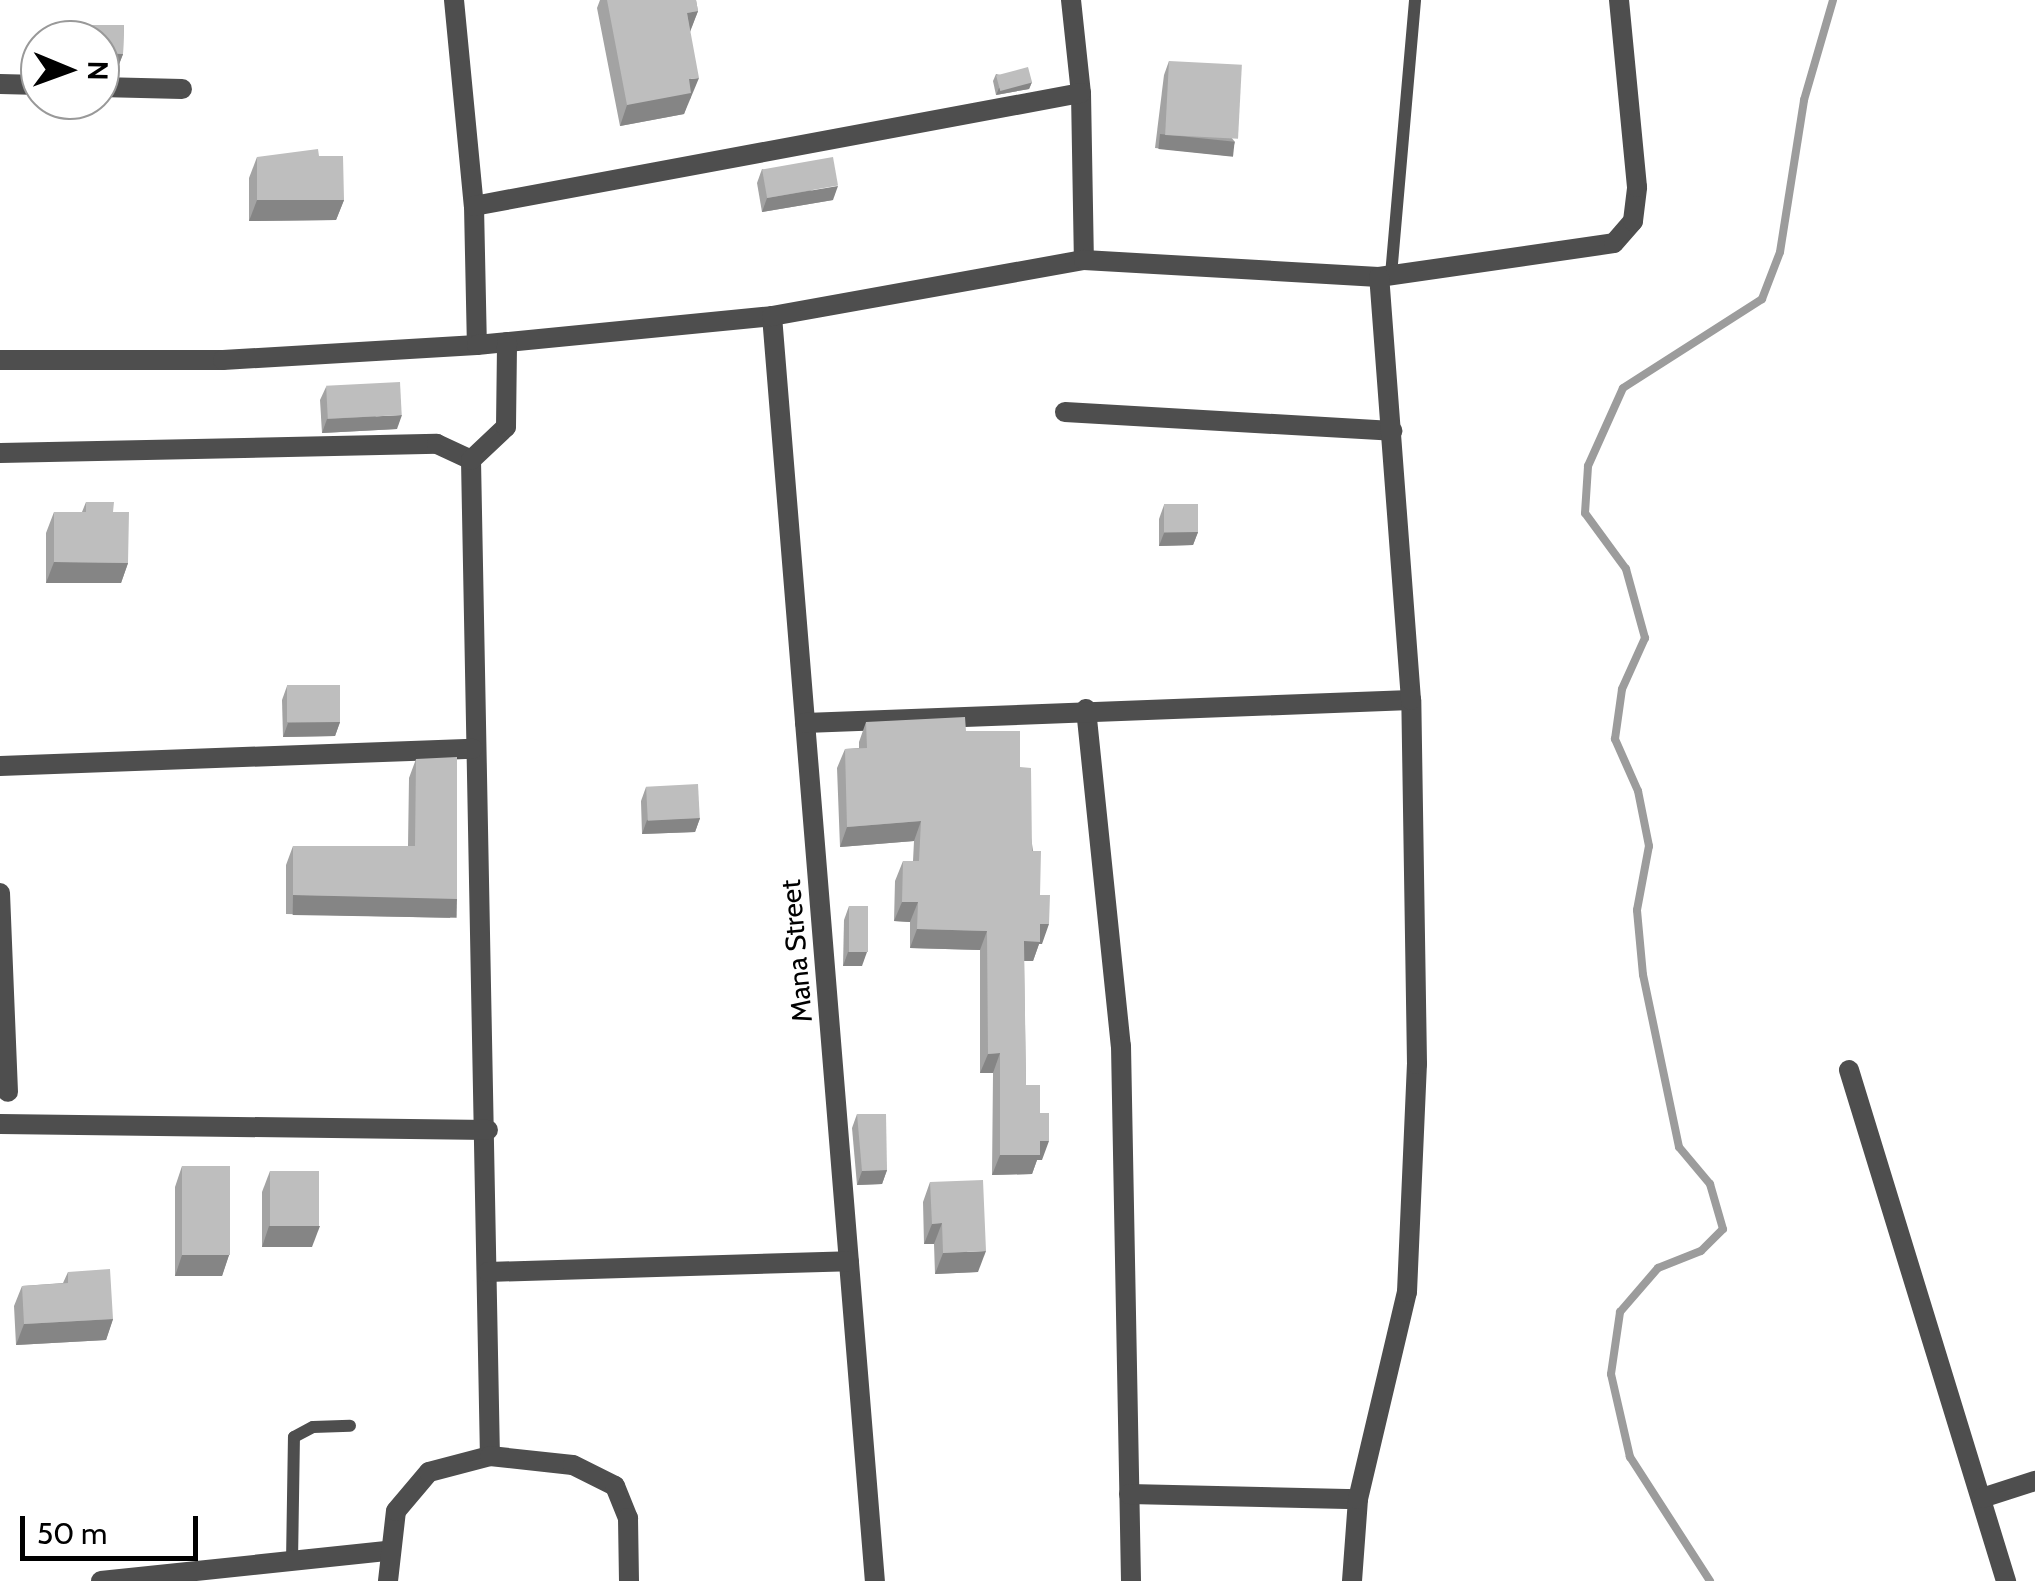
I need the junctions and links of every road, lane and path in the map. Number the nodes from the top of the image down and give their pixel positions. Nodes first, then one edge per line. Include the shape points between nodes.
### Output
1 (454, 0) edge
2 (1071, 0) edge
3 (1415, 0) edge
4 (1620, 0) edge
5 (120, 87) edge
6 (182, 89) dead end
7 (1082, 92) junction
8 (474, 206) junction
9 (1084, 260) junction
10 (1385, 276) junction
11 (772, 316) junction
12 (508, 342) junction
13 (477, 345) junction
14 (0, 360) edge
15 (1065, 412) dead end
16 (1392, 431) junction
17 (0, 454) edge
18 (471, 460) junction
19 (1410, 700) junction
20 (1086, 710) junction
21 (805, 723) junction
22 (473, 749) junction
23 (0, 766) edge
24 (0, 894) edge
25 (1850, 1070) dead end
26 (8, 1092) dead end
27 (0, 1124) edge
28 (488, 1130) junction
29 (849, 1261) junction
30 (488, 1272) junction
31 (350, 1426) dead end
32 (490, 1456) junction
33 (2035, 1482) edge
34 (1129, 1494) junction
35 (1358, 1498) junction
36 (1982, 1498) junction
37 (388, 1552) junction
38 (292, 1562) junction
39 (101, 1581) edge
40 (388, 1581) edge
41 (629, 1581) edge
42 (875, 1581) edge
43 (1131, 1581) edge
44 (1352, 1581) edge
45 (2006, 1581) edge

1 - 8 street
2 - 7 street
3 - 10 lane
4 - 10 street via 1637,186 1633,221 1614,242
5 - 6 street
7 - 8 street
7 - 9 street
8 - 13 street
9 - 10 street
9 - 11 street
10 - 16 street
11 - 12 street
11 - 21 street, Mana Street
12 - 13 street
12 - 18 street via 506,427
13 - 14 street via 223,360
15 - 16 street
16 - 19 street
17 - 18 street via 437,444
18 - 22 street
19 - 20 street
19 - 35 street via 1417,1064 1407,1292
20 - 21 street
20 - 34 street via 1121,1046
21 - 29 street, Mana Street
22 - 23 street
22 - 28 street
24 - 26 street
25 - 36 street
27 - 28 street
28 - 30 street
29 - 30 street
29 - 42 street, Mana Street
30 - 32 street
31 - 38 lane via 313,1427 294,1437
32 - 37 street via 429,1472 396,1511
32 - 41 street via 572,1465 615,1486 628,1518
33 - 36 street
34 - 35 street
34 - 43 street
35 - 44 street
36 - 45 street
37 - 38 street
37 - 40 street
38 - 39 street

